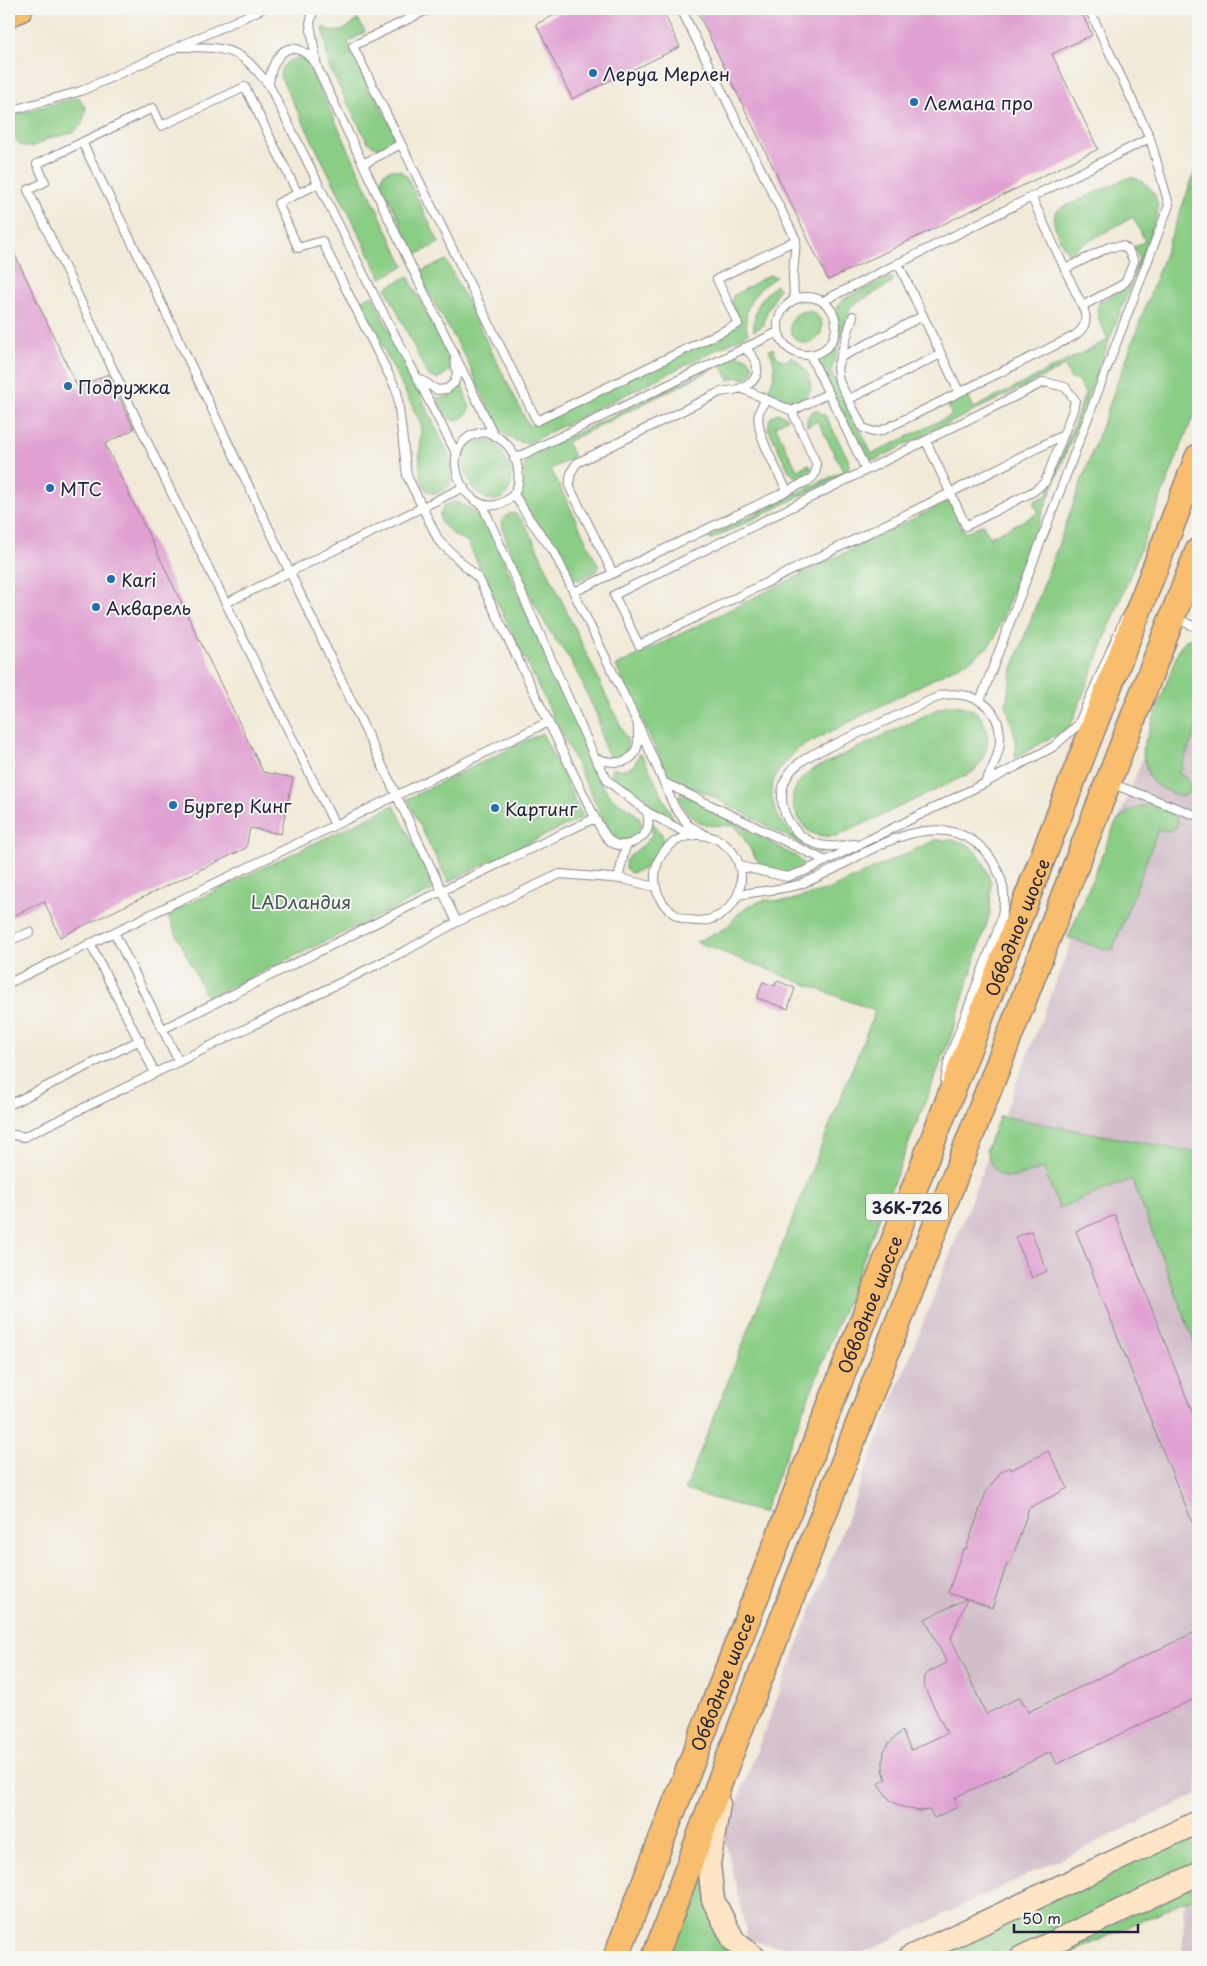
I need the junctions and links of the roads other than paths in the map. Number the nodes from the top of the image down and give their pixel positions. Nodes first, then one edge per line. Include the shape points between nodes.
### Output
1 (20, 9) edge
2 (262, 9) edge
3 (314, 9) edge
4 (429, 9) edge
5 (681, 9) edge
6 (1089, 9) edge
7 (9, 14) edge
8 (182, 47) junction
9 (317, 67) junction
10 (269, 85) junction
11 (9, 111) edge
12 (1150, 138) junction
13 (82, 142) junction
14 (401, 144) junction
15 (363, 164) junction
16 (318, 184) junction
17 (298, 194) junction
18 (1031, 196) junction
19 (796, 240) junction
20 (898, 263) junction
21 (1065, 269) junction
22 (794, 299) junction
23 (823, 301) junction
24 (1082, 306) junction
25 (854, 316) dead end
26 (923, 316) junction
27 (778, 332) junction
28 (744, 348) junction
29 (454, 351) junction
30 (941, 354) junction
31 (810, 355) junction
32 (841, 357) junction
33 (418, 378) junction
34 (741, 388) junction
35 (959, 392) junction
36 (829, 393) junction
37 (766, 399) junction
38 (849, 399) junction
39 (792, 411) junction
40 (494, 435) junction
41 (1063, 435) junction
42 (926, 441) junction
43 (456, 453) junction
44 (1198, 457) edge
45 (514, 459) junction
46 (866, 470) junction
47 (464, 487) junction
48 (787, 491) junction
49 (950, 493) junction
50 (514, 494) junction
51 (482, 504) junction
52 (424, 508) junction
53 (1198, 551) edge
54 (1158, 562) junction
55 (290, 572) junction
56 (612, 573) junction
57 (574, 592) junction
58 (226, 603) junction
59 (1133, 604) dead end
60 (1128, 612) dead end
61 (1172, 617) junction
62 (1198, 628) edge
63 (980, 701) junction
64 (548, 722) junction
65 (638, 724) junction
66 (595, 758) junction
67 (1108, 782) junction
68 (665, 783) junction
69 (985, 783) junction
70 (397, 794) junction
71 (646, 812) junction
72 (1195, 815) dead end
73 (595, 818) junction
74 (335, 824) junction
75 (692, 836) junction
76 (709, 837) junction
77 (864, 842) junction
78 (626, 845) junction
79 (826, 861) junction
80 (739, 866) junction
81 (618, 879) junction
82 (655, 887) junction
83 (443, 891) junction
84 (738, 895) junction
85 (458, 922) junction
86 (30, 932) dead end
87 (114, 932) junction
88 (9, 941) edge
89 (90, 943) junction
90 (9, 983) edge
91 (163, 1029) junction
92 (140, 1040) junction
93 (179, 1062) junction
94 (155, 1073) junction
95 (10, 1102) edge
96 (939, 1124) junction
97 (9, 1134) edge
98 (725, 1768) junction
99 (1198, 1822) edge
100 (1198, 1874) edge
101 (1054, 1950) edge
102 (616, 1957) edge
103 (655, 1957) edge
104 (754, 1957) edge
105 (910, 1957) edge
106 (1022, 1957) edge

1 - 7 main road
2 - 8 lane
3 - 9 lane via 310,23
4 - 14 lane via 353,46
5 - 19 lane
6 - 12 lane
8 - 10 lane via 226,51 246,60
8 - 11 lane via 81,91
9 - 10 lane via 306,53 295,48 285,51 275,59
9 - 15 lane
10 - 16 lane
12 - 18 lane
12 - 63 lane via 1169,205
13 - 17 lane via 153,108 161,126 245,87
13 - 55 lane
13 - 58 lane via 37,164 45,182 28,190
14 - 15 lane
14 - 19 lane via 537,421 738,324 717,279
15 - 29 lane
16 - 17 lane
16 - 33 lane
17 - 52 lane via 278,203 298,248 322,242 397,392 407,476
18 - 20 lane
18 - 21 lane
19 - 22 lane
20 - 23 lane
20 - 26 lane
21 - 24 lane
21 - 24 lane via 1109,247 1123,246 1134,260 1122,285
22 - 23 lane via 814,297
22 - 27 lane via 780,313
23 - 31 lane via 835,316 835,335 824,351
24 - 35 lane via 1087,318 1081,331
25 - 32 lane
26 - 30 lane
26 - 32 lane
27 - 28 lane
27 - 31 lane via 787,349 796,354
28 - 34 lane via 757,362 758,371 754,379
28 - 45 lane
29 - 33 lane via 457,375 454,384 447,389 436,390
29 - 40 lane
30 - 35 lane
30 - 38 lane
31 - 36 lane
32 - 38 lane via 838,374
33 - 43 lane
34 - 37 lane
34 - 56 lane via 720,392 577,464 572,470 570,488
35 - 38 lane via 873,432 863,428
36 - 39 lane
36 - 46 lane
37 - 39 lane
37 - 48 lane via 759,414 759,428
39 - 48 lane via 817,470 808,481
40 - 43 lane via 477,432 460,444
40 - 45 lane via 509,447
41 - 42 lane via 1075,400 1066,387 1044,382
41 - 49 lane
41 - 49 lane via 1044,482 1034,491 966,526
42 - 46 lane
42 - 49 lane
43 - 47 lane via 455,466
44 - 54 main road, Обводное шоссе / 36К-726
45 - 50 lane via 519,468 519,481
46 - 49 lane via 614,595 639,645
47 - 51 lane via 470,498
47 - 52 lane
48 - 56 lane
50 - 51 lane via 495,506
50 - 57 lane via 554,552
51 - 66 lane
52 - 55 lane
52 - 64 lane via 439,541 479,578
53 - 61 main road, Обводное шоссе / 36К-726
54 - 59 lane
54 - 96 main road, Обводное шоссе / 36К-726
55 - 58 lane
55 - 70 lane
56 - 57 lane
57 - 65 lane
58 - 74 lane
60 - 69 lane via 1078,725 1054,747
61 - 62 lane
61 - 67 main road, Обводное шоссе / 36К-726
63 - 69 lane via 993,713 999,726 1000,741
63 - 77 lane via 971,695 942,695 813,754 799,763 787,777 782,792 786,817 809,841 825,846
64 - 70 lane
64 - 73 lane
65 - 66 lane via 637,749 629,759 610,763
65 - 68 lane
66 - 71 lane via 608,781
67 - 72 lane
67 - 98 main road, Обводное шоссе / 36К-726
68 - 76 lane via 674,806 688,826
68 - 79 lane
69 - 77 lane
70 - 74 lane
70 - 83 lane
71 - 75 lane
71 - 78 lane via 647,831
73 - 78 lane via 614,844
73 - 83 lane
74 - 87 lane
75 - 76 lane
75 - 82 lane via 674,842 664,850 654,873
76 - 80 lane via 733,853
77 - 79 lane
78 - 81 lane
79 - 80 lane via 787,877
80 - 84 lane via 741,881
81 - 82 lane
81 - 85 lane via 560,874
82 - 84 lane via 668,910 693,922 720,916
83 - 85 lane
83 - 91 lane
84 - 96 lane via 800,884 900,837 932,829 968,837 980,846 1000,875 1003,908 949,1059
85 - 93 lane
86 - 88 lane
87 - 89 lane
87 - 91 lane
89 - 90 lane
89 - 92 lane
91 - 93 lane
92 - 94 lane
92 - 95 lane
93 - 94 lane
94 - 97 lane via 24,1137
96 - 102 main road, Обводное шоссе / 36К-726
98 - 103 main road, Обводное шоссе / 36К-726
98 - 104 main road via 709,1864 713,1900 734,1941
99 - 105 main road
100 - 101 main road
101 - 106 main road

